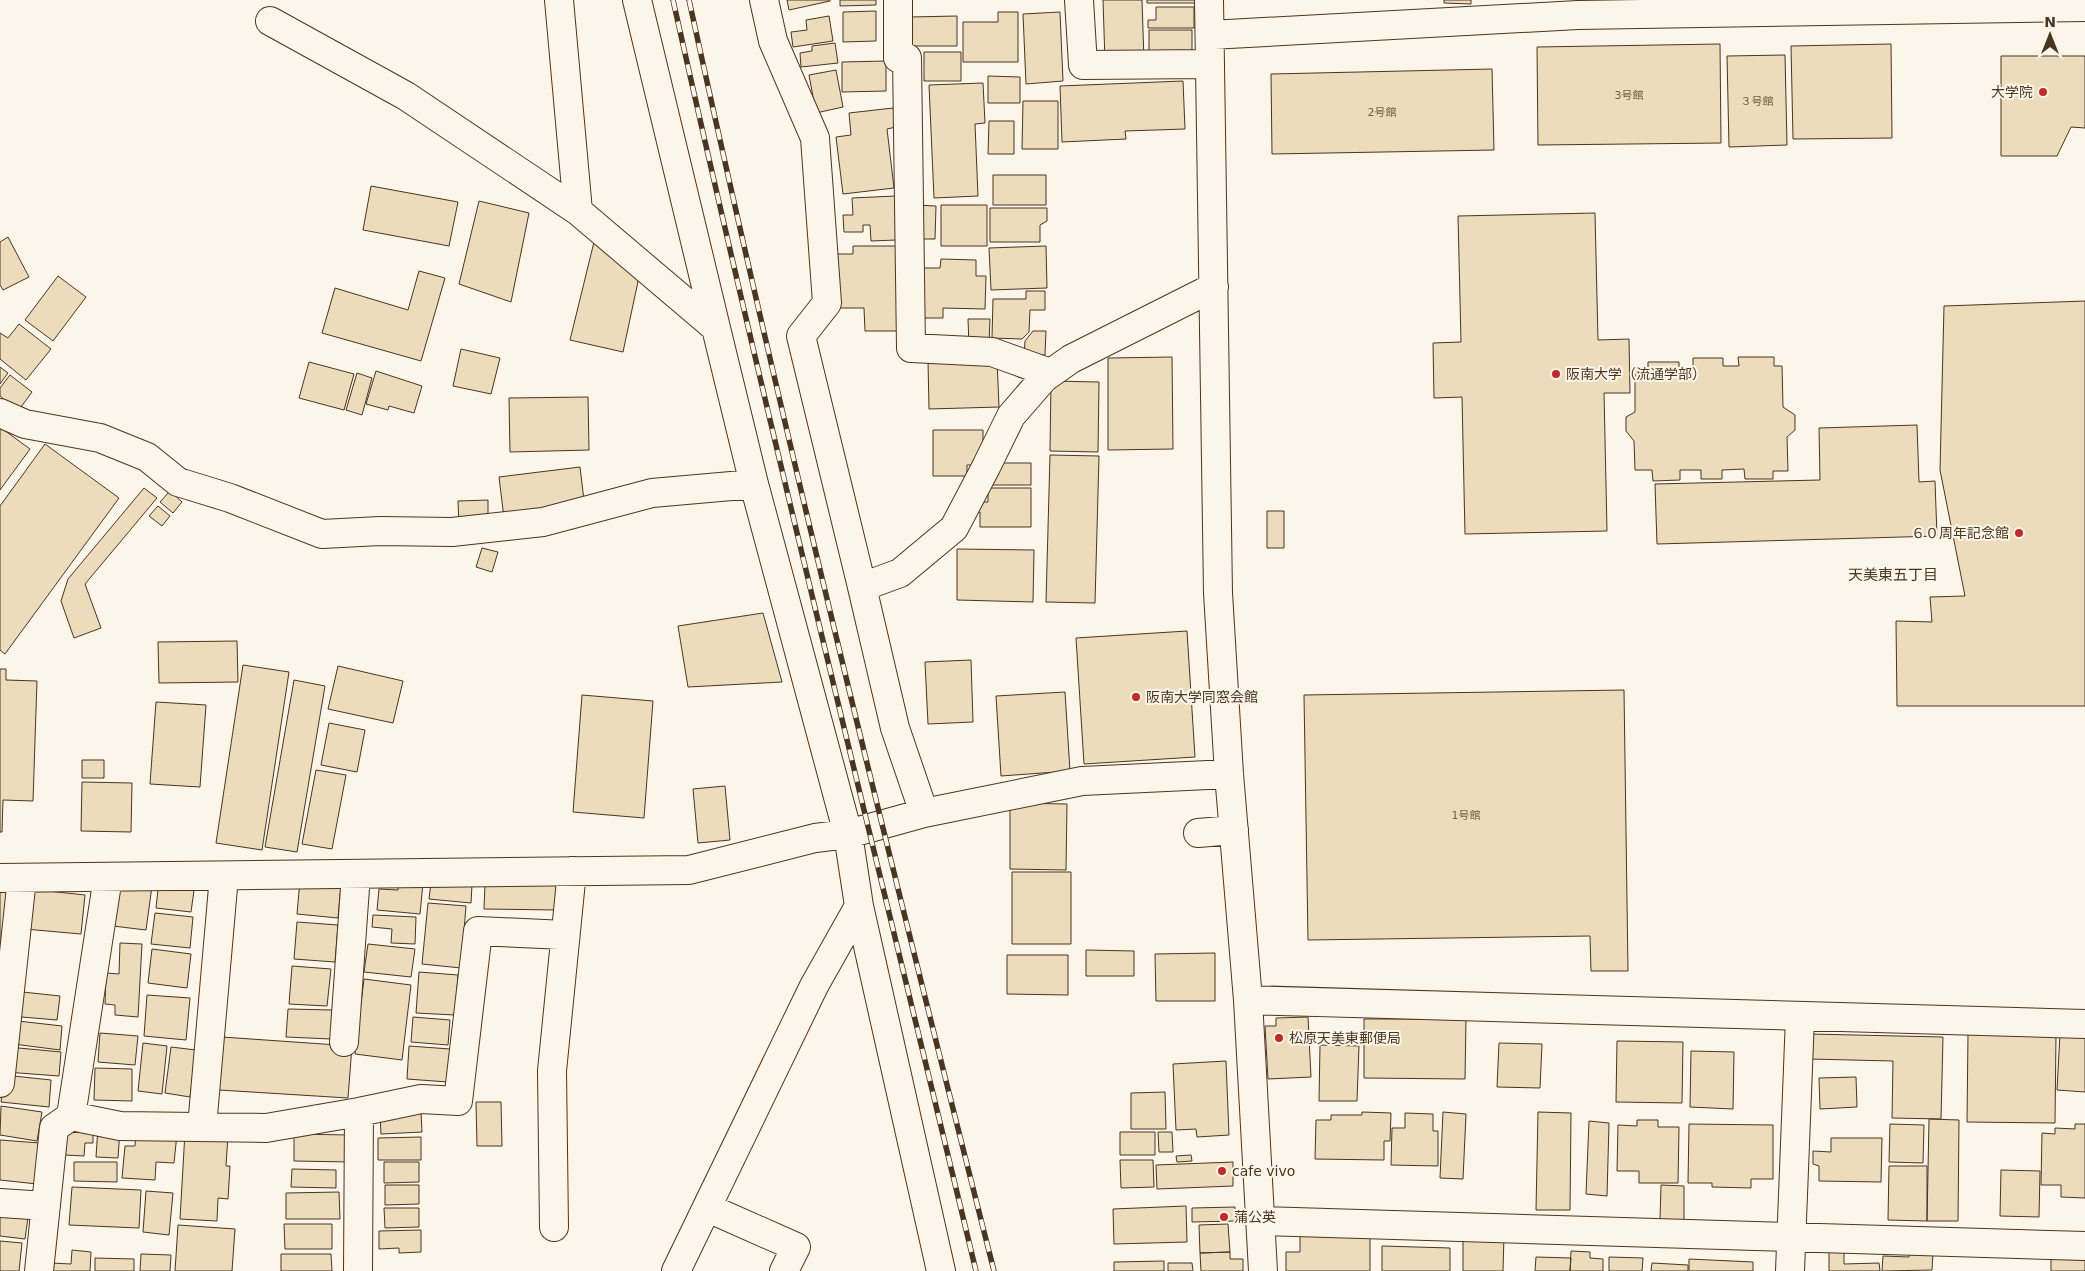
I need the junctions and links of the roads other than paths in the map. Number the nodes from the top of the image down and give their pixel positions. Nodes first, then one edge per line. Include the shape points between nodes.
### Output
1 (560, 0) edge
2 (637, 0) edge
3 (764, 0) edge
4 (898, 0) edge
5 (1079, 0) edge
6 (1209, 0) edge
7 (2085, 7) edge
8 (270, 21) dead end
9 (1210, 35) junction
10 (1210, 64) junction
11 (578, 211) junction
12 (1214, 287) junction
13 (716, 328) junction
14 (1050, 373) junction
15 (0, 413) edge
16 (754, 484) junction
17 (862, 588) junction
18 (1229, 774) junction
19 (924, 813) junction
20 (1234, 830) junction
21 (1198, 833) dead end
22 (848, 834) junction
23 (572, 871) junction
24 (356, 874) junction
25 (224, 876) junction
26 (108, 877) junction
27 (11, 878) edge
28 (859, 906) junction
29 (565, 935) junction
30 (1248, 1000) junction
31 (1800, 1017) junction
32 (2085, 1024) edge
33 (344, 1042) dead end
34 (0, 1083) edge
35 (359, 1112) junction
36 (71, 1116) junction
37 (202, 1127) junction
38 (0, 1203) edge
39 (46, 1206) junction
40 (708, 1208) junction
41 (1260, 1221) junction
42 (554, 1228) dead end
43 (1792, 1238) junction
44 (2085, 1246) edge
45 (39, 1271) edge
46 (358, 1271) edge
47 (676, 1271) edge
48 (784, 1271) edge
49 (941, 1271) edge
50 (1263, 1271) edge
51 (1790, 1271) edge

1 - 11 street
2 - 13 street
3 - 17 street via 773,40 815,138 827,303 801,336
4 - 14 street via 898,58 907,58 911,348 992,352
5 - 10 street via 1082,65
6 - 9 street
7 - 9 street via 1578,15
8 - 11 street via 406,96
9 - 10 street
10 - 12 street
11 - 13 street
12 - 14 street via 1071,359
12 - 18 street via 1218,592
13 - 16 street
14 - 17 street via 1011,416 954,528 900,573
15 - 16 street via 25,424 100,438 147,457 178,482 230,498 322,534 452,532 544,522 652,493
16 - 22 street
17 - 19 street via 895,728
18 - 19 street via 1082,781
18 - 20 street
19 - 22 street
20 - 21 street
20 - 30 street
22 - 23 street via 815,838 689,870
22 - 28 street
23 - 24 street
23 - 29 street
24 - 25 street
24 - 33 street
25 - 26 street
25 - 37 street
26 - 27 street
26 - 36 street
27 - 34 street
28 - 40 street via 814,986
28 - 49 street
29 - 35 street via 478,931 458,1101 422,1099
29 - 42 street via 552,1071
30 - 31 street
30 - 41 street
31 - 32 street
31 - 43 street
35 - 37 street via 266,1128
35 - 46 street
36 - 37 street via 120,1126
36 - 39 street via 54,1128
38 - 39 street
39 - 45 street
40 - 47 street
40 - 48 street via 796,1247
41 - 43 street
41 - 50 street
43 - 44 street
43 - 51 street

